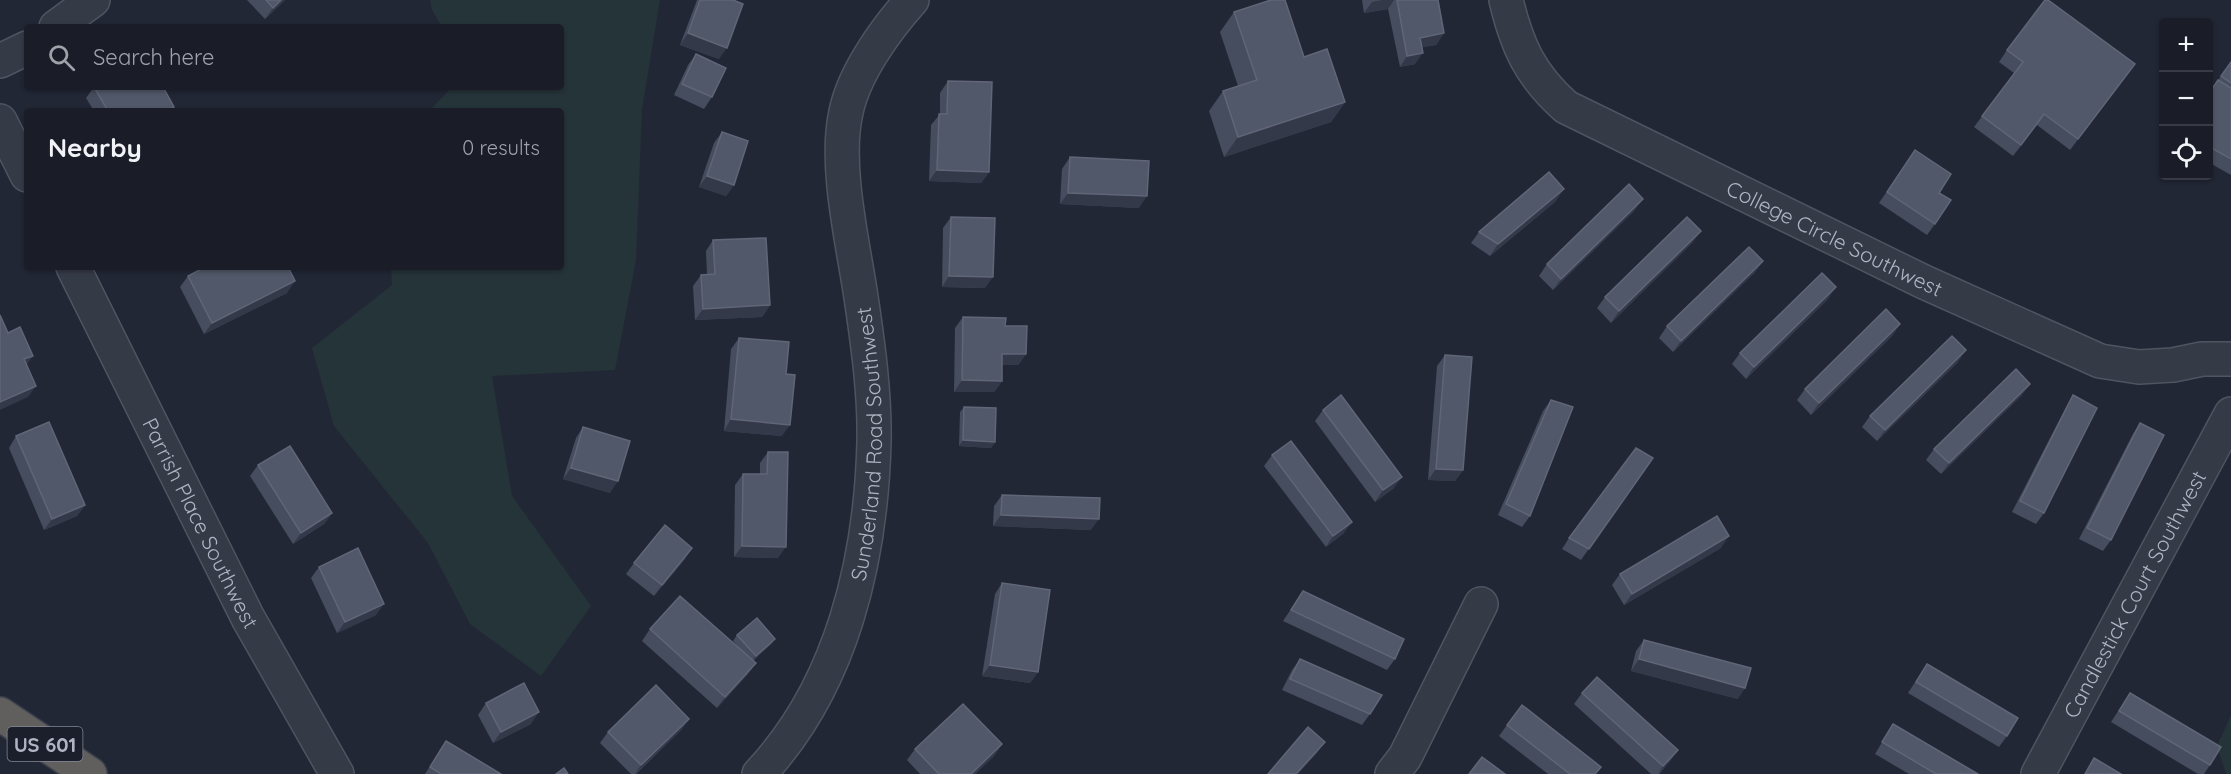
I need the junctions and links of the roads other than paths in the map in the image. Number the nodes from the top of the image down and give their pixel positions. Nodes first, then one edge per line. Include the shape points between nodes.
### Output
1 (93, 0) edge
2 (912, 0) edge
3 (1506, 0) edge
4 (60, 24) edge
5 (24, 49) edge
6 (0, 60) edge
7 (0, 121) edge
8 (24, 169) edge
9 (75, 270) edge
10 (2231, 359) edge
11 (2231, 414) edge
12 (1481, 604) dead end
13 (0, 714) edge
14 (90, 774) edge
15 (337, 774) edge
16 (759, 774) edge
17 (1392, 774) edge
18 (2038, 774) edge

1 - 4 street
2 - 16 street, Sunderland Road Southwest via 889,26 851,93 845,114 843,171 867,338 874,441 867,526 849,612 823,682 804,718
3 - 10 street, College Circle Southwest via 1528,66 1548,92 1566,107 1924,282 2100,361 2139,368
5 - 6 street
7 - 8 street
9 - 15 street, Parrish Place Southwest via 249,618
11 - 18 street, Candlestick Court Southwest
12 - 17 street via 1405,757
13 - 14 highway, US 601

